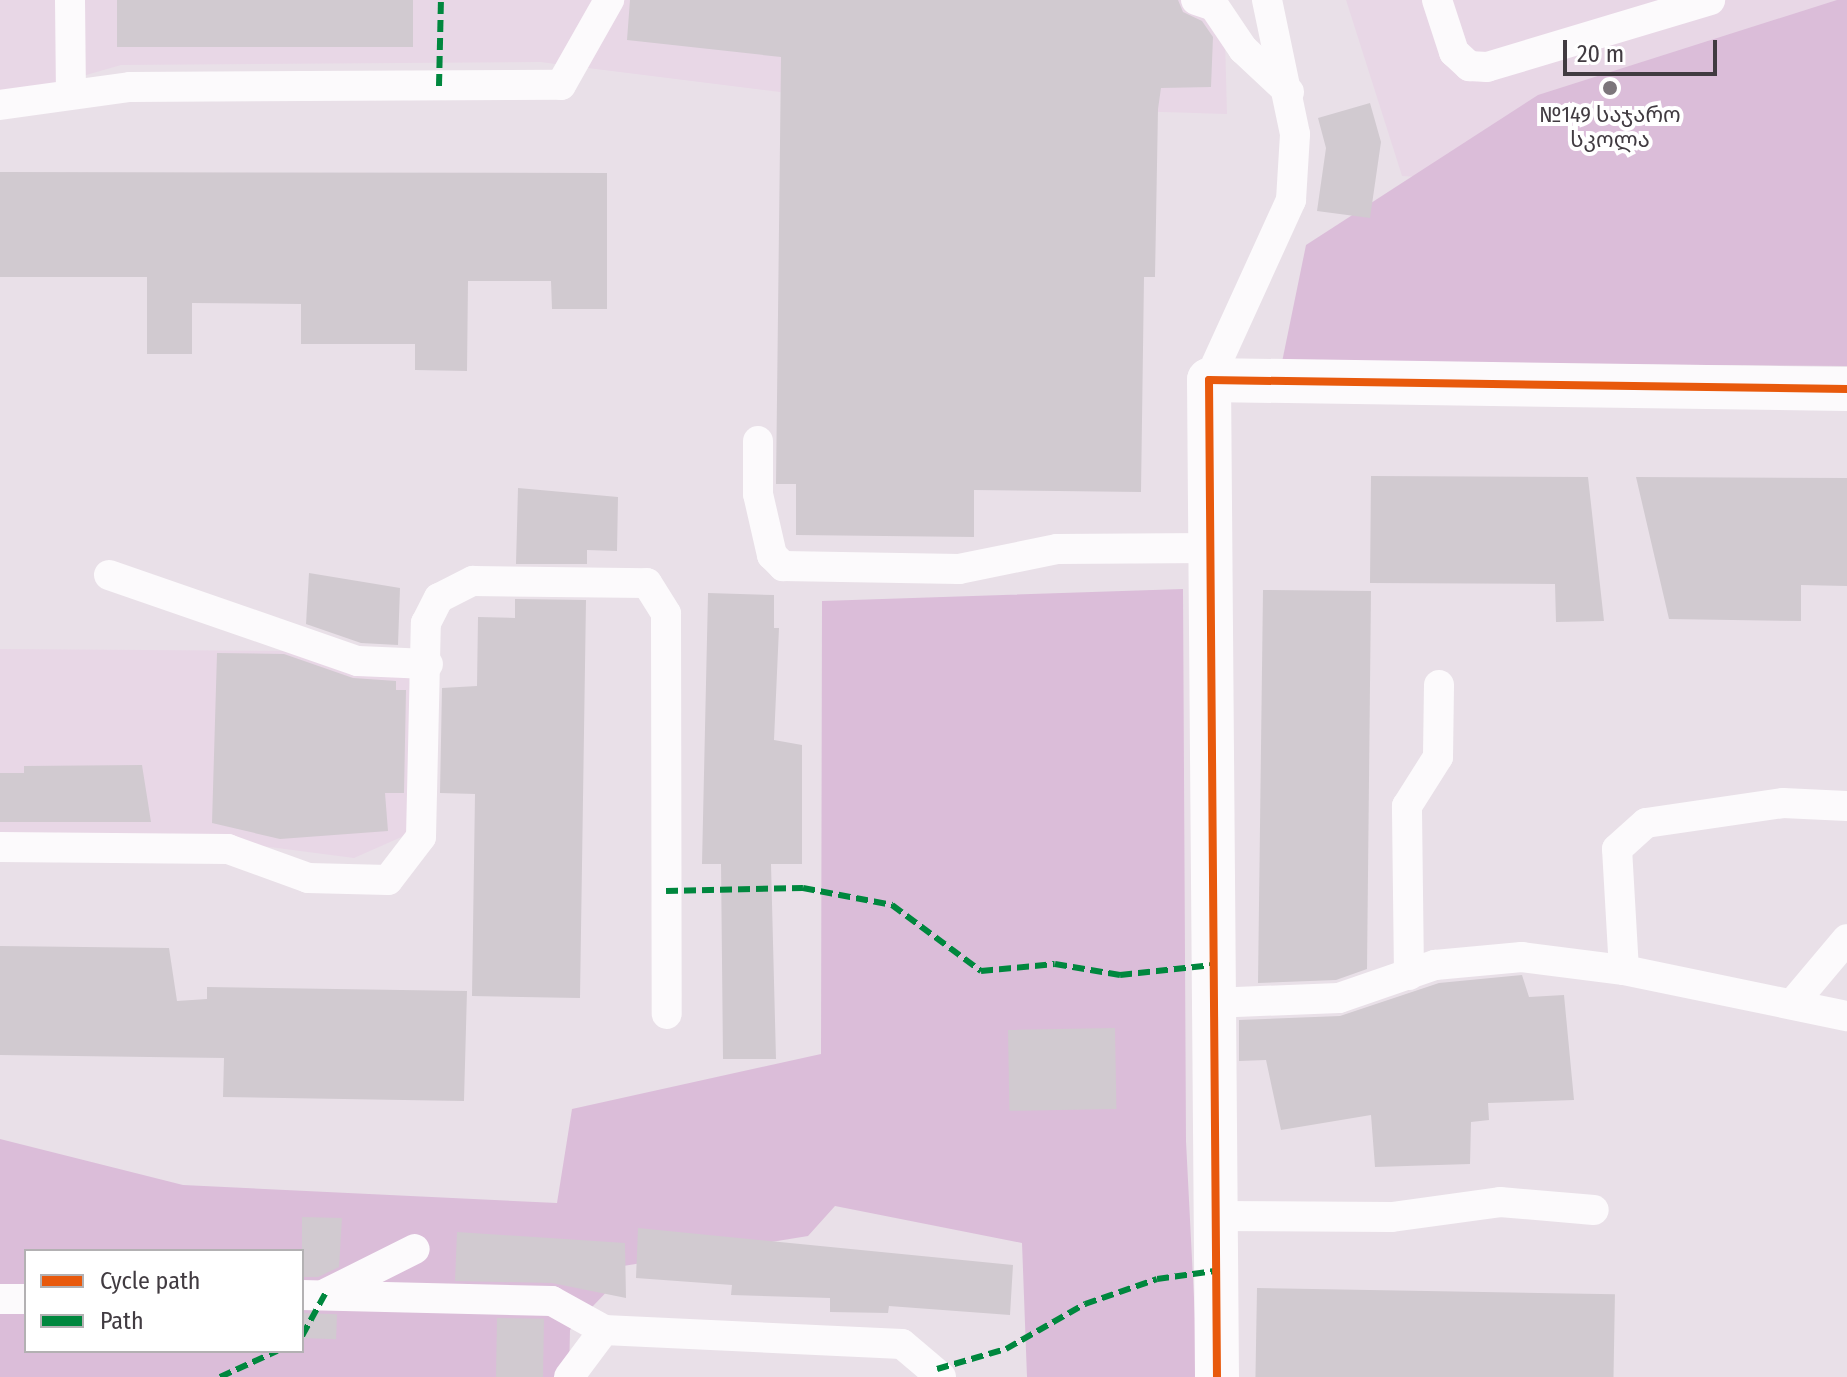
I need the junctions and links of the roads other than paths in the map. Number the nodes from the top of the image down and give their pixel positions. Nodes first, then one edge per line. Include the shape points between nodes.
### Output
1 (70, 0) edge
2 (609, 0) edge
3 (1196, 0) edge
4 (1267, 0) edge
5 (1437, 0) edge
6 (1710, 0) edge
7 (71, 91) junction
8 (1289, 92) junction
9 (0, 105) edge
10 (1209, 380) junction
11 (1847, 389) edge
12 (758, 441) dead end
13 (1208, 548) junction
14 (109, 575) dead end
15 (428, 664) junction
16 (1439, 685) dead end
17 (1847, 806) edge
18 (0, 847) edge
19 (1847, 939) edge
20 (1624, 970) junction
21 (1409, 975) junction
22 (1794, 1002) junction
23 (1212, 1003) junction
24 (667, 1014) dead end
25 (1847, 1016) edge
26 (1594, 1210) dead end
27 (1212, 1216) junction
28 (415, 1249) dead end
29 (313, 1295) edge
30 (0, 1299) edge
31 (24, 1299) edge
32 (604, 1330) junction
33 (569, 1377) edge
34 (941, 1377) edge
35 (1217, 1377) edge

1 - 7 lane
2 - 7 lane via 561,85
3 - 8 lane via 1214,6 1243,49
4 - 8 lane
5 - 6 lane via 1454,52 1469,66 1487,67
7 - 9 lane
8 - 10 lane via 1291,200
10 - 11 street
10 - 13 street
12 - 13 lane via 758,494 772,555 783,566 959,569 1057,549
13 - 23 street
14 - 15 lane via 358,661
15 - 18 lane via 421,837 388,880 308,878 228,849
15 - 24 lane via 426,623 439,598 473,581 647,583 666,614
16 - 21 lane via 1438,757 1407,806
17 - 20 lane via 1783,803 1646,823 1617,849
19 - 22 lane
20 - 21 lane via 1522,957 1435,965
20 - 22 lane
21 - 23 lane via 1339,998
22 - 25 lane
23 - 27 street
26 - 27 lane via 1500,1202 1392,1217
27 - 35 street
28 - 29 lane
29 - 32 lane via 552,1301
30 - 31 lane
32 - 33 lane
32 - 34 lane via 902,1344

